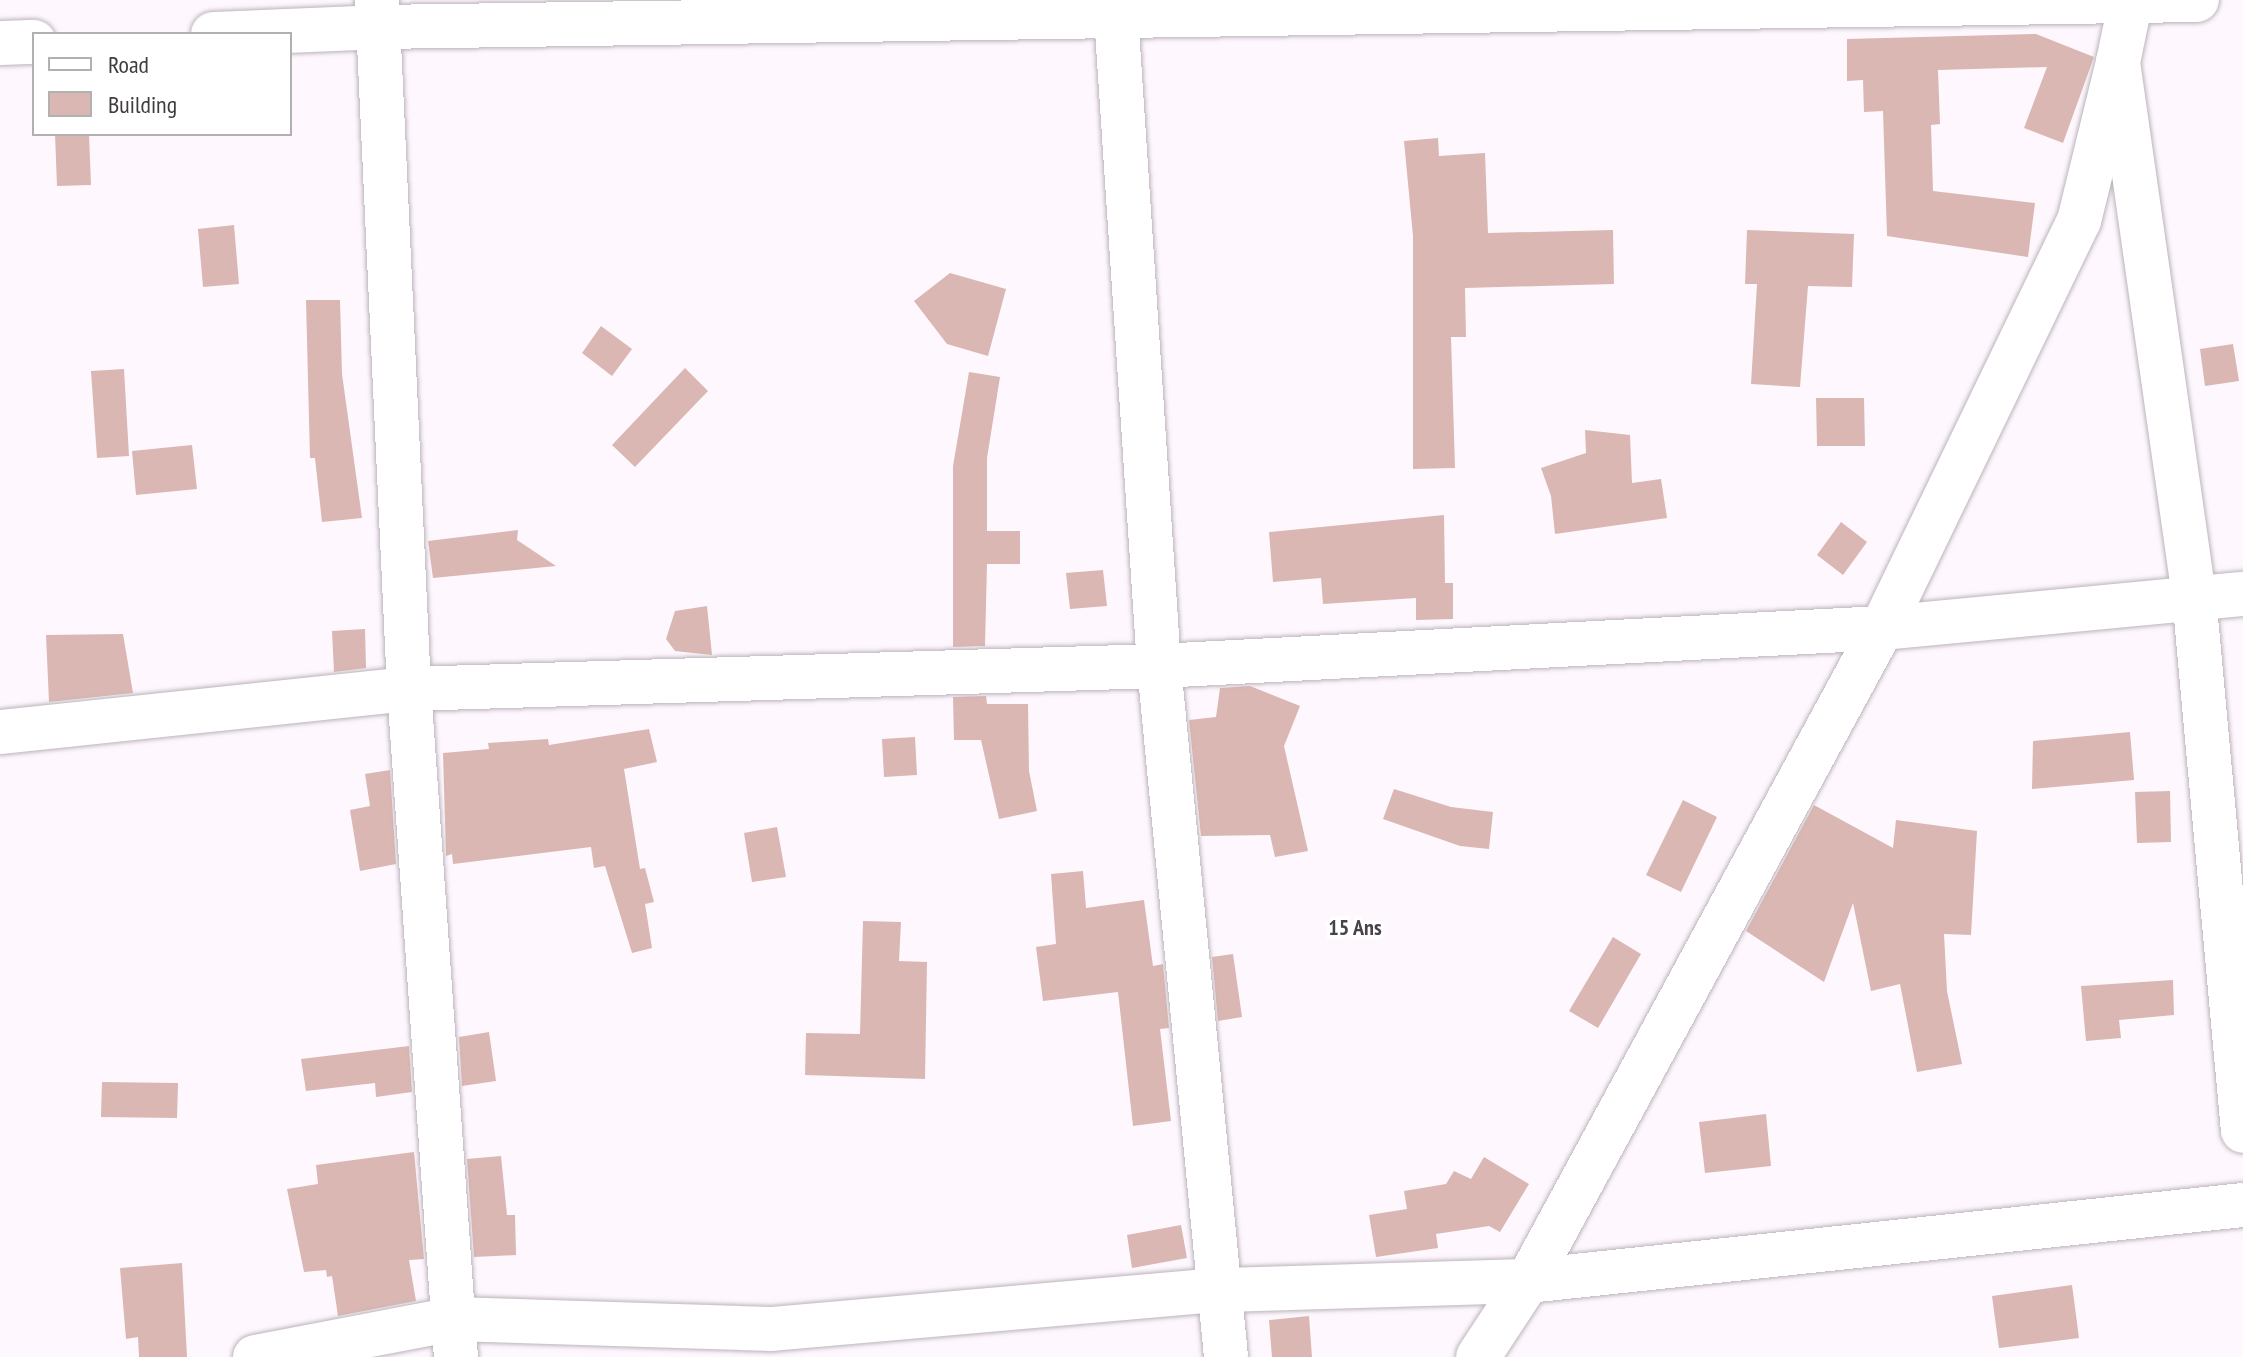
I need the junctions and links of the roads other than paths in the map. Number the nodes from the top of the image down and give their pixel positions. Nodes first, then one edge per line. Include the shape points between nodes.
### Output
1 (2197, 0) edge
2 (2131, 1) edge
3 (1116, 8) edge
4 (377, 13) edge
5 (229, 32) edge
6 (32, 42) edge
7 (0, 43) edge
8 (2118, 62) junction
9 (2243, 594) edge
10 (2194, 596) junction
11 (1882, 628) junction
12 (1159, 666) junction
13 (409, 689) junction
14 (0, 732) edge
15 (2243, 1131) edge
16 (2243, 1205) edge
17 (1528, 1281) junction
18 (1222, 1290) junction
19 (455, 1338) edge
20 (255, 1357) edge
21 (1226, 1357) edge
22 (1478, 1357) edge

1 - 2 street
2 - 3 street
2 - 8 street
3 - 4 street
3 - 12 street
4 - 5 street
4 - 13 street
6 - 7 street
8 - 10 street
8 - 11 street via 2079,221
9 - 10 street
10 - 11 street
10 - 15 street
11 - 12 street
11 - 17 street
12 - 13 street
12 - 18 street
13 - 14 street
13 - 19 street
16 - 17 street
17 - 18 street
17 - 22 street
18 - 19 street via 772,1329
18 - 21 street
19 - 20 street

